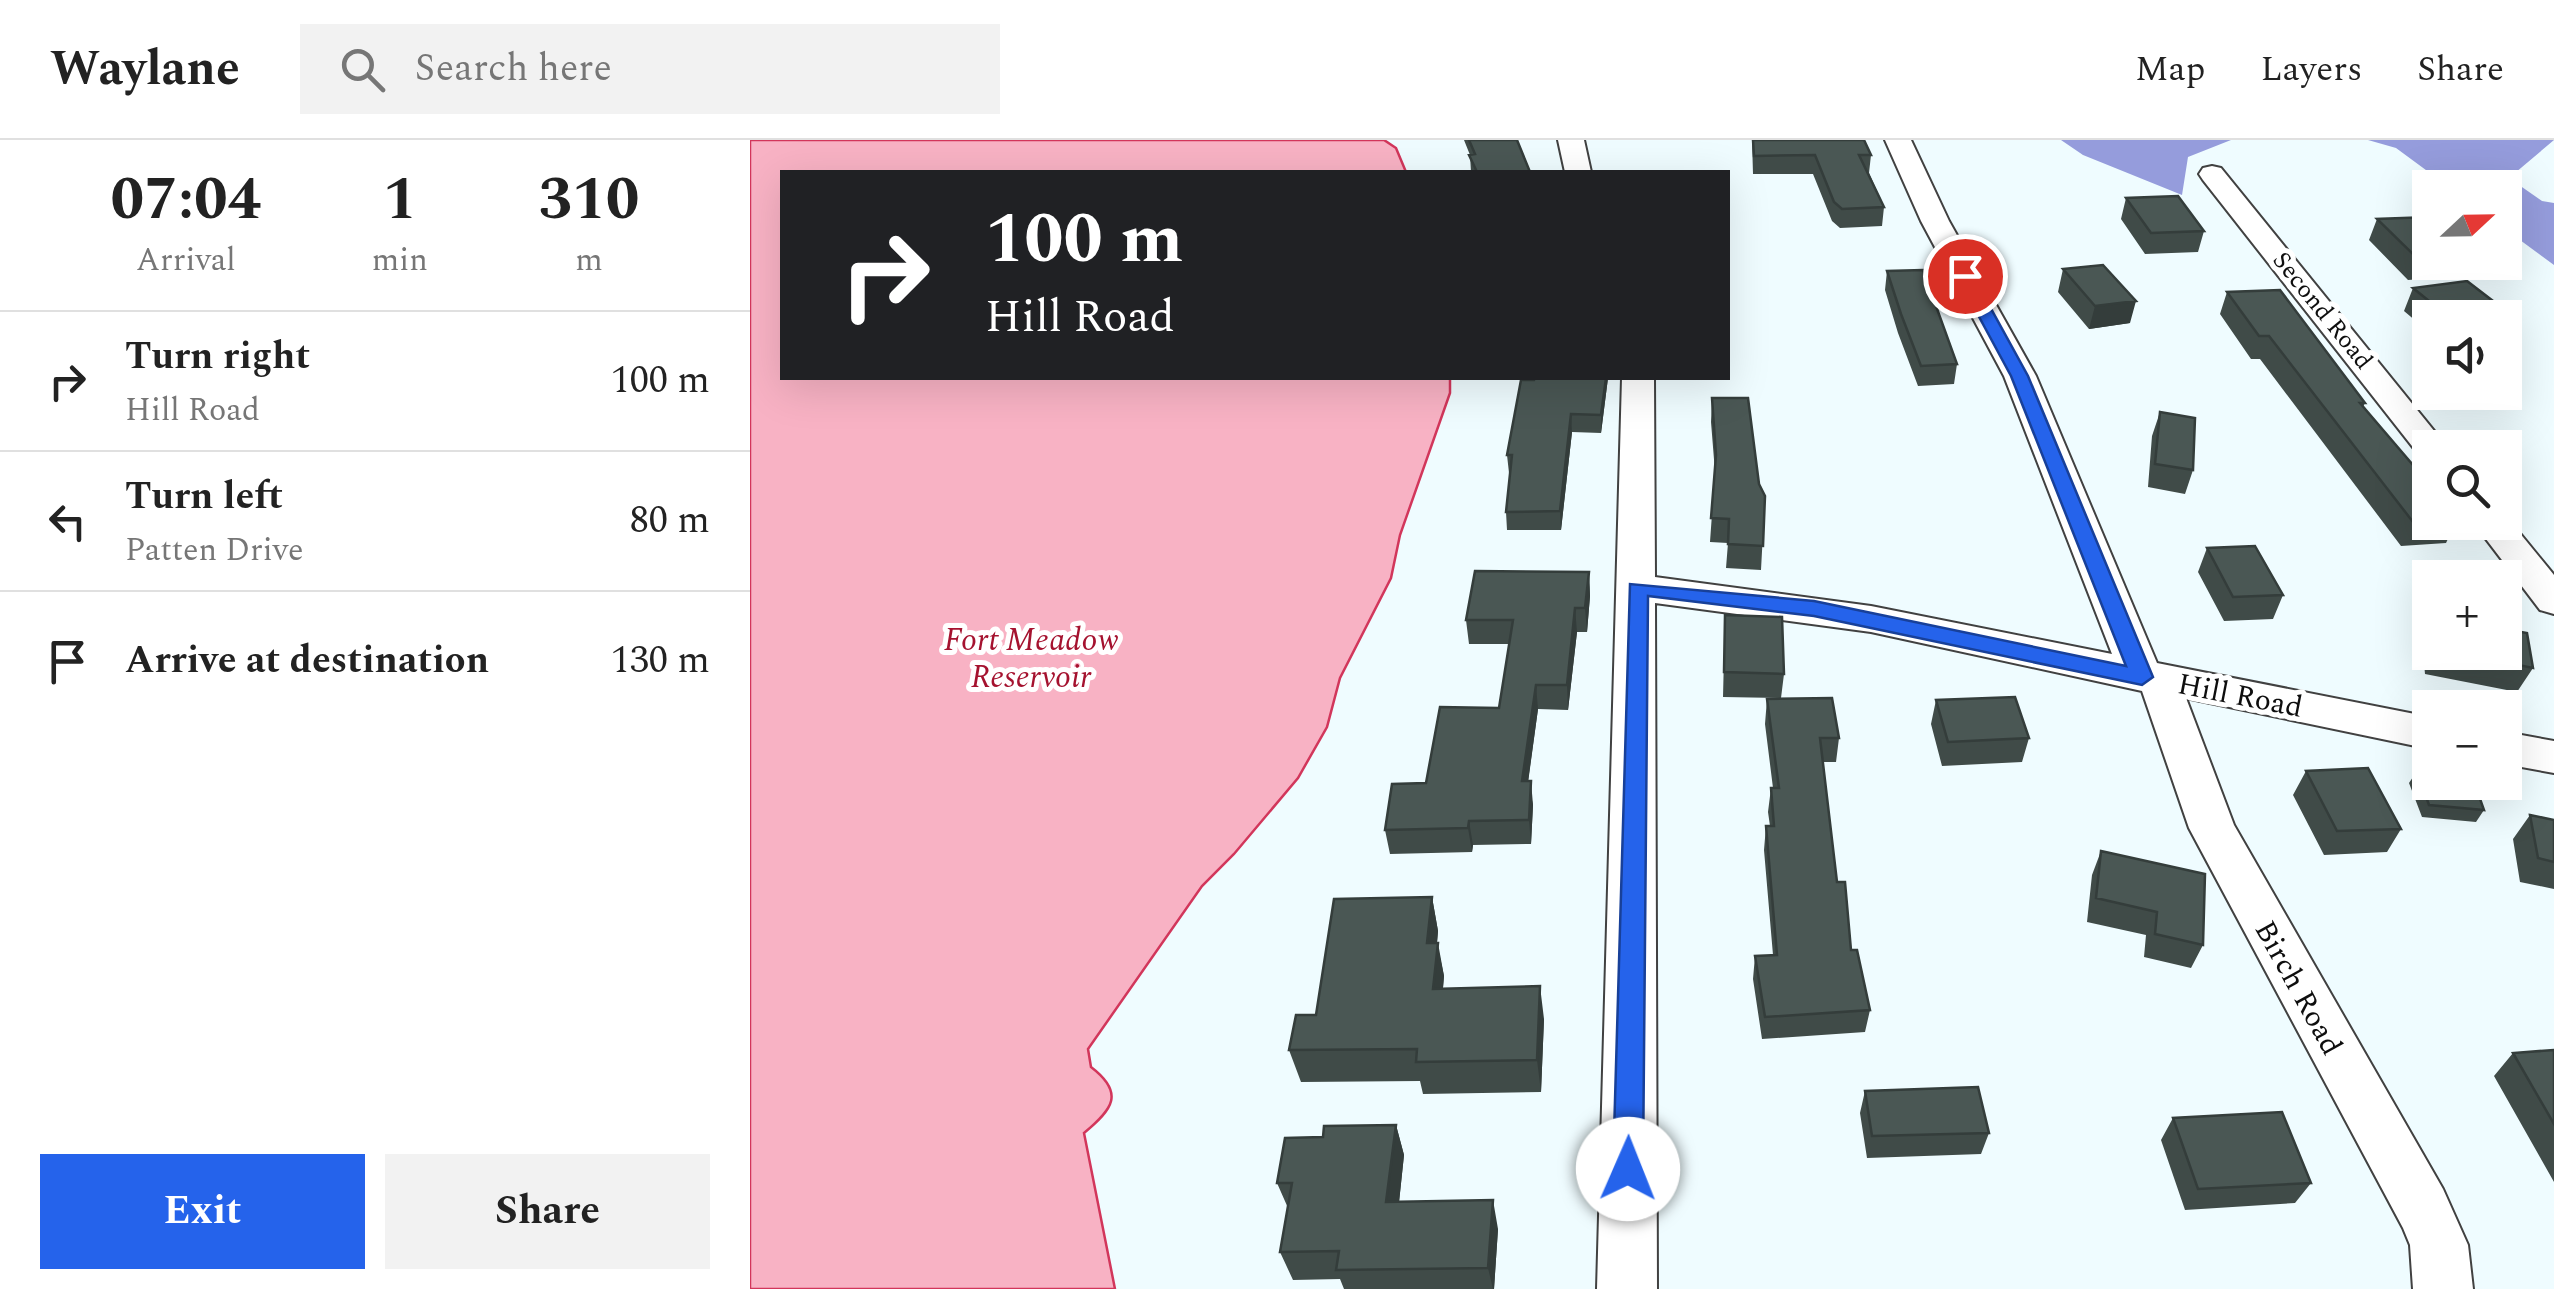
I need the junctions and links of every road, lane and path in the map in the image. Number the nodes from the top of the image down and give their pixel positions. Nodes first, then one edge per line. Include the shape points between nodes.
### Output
1 (1571, 140) edge
2 (1898, 140) edge
3 (1578, 170) edge
4 (2212, 174) dead end
5 (1638, 380) edge
6 (2418, 430) edge
7 (2506, 540) edge
8 (1638, 588) junction
9 (2554, 600) edge
10 (2150, 679) junction
11 (2412, 730) edge
12 (2522, 751) edge
13 (2554, 757) edge
14 (1627, 1289) edge
15 (2443, 1289) edge

1 - 3 street
2 - 10 street, Birch Road via 2020,376
4 - 6 street, Second Road
5 - 8 street
7 - 9 street
8 - 10 street, Hill Road via 1814,608
8 - 14 street
10 - 11 street, Hill Road
10 - 15 street, Birch Road via 2212,828 2423,1209 2439,1245
12 - 13 street

